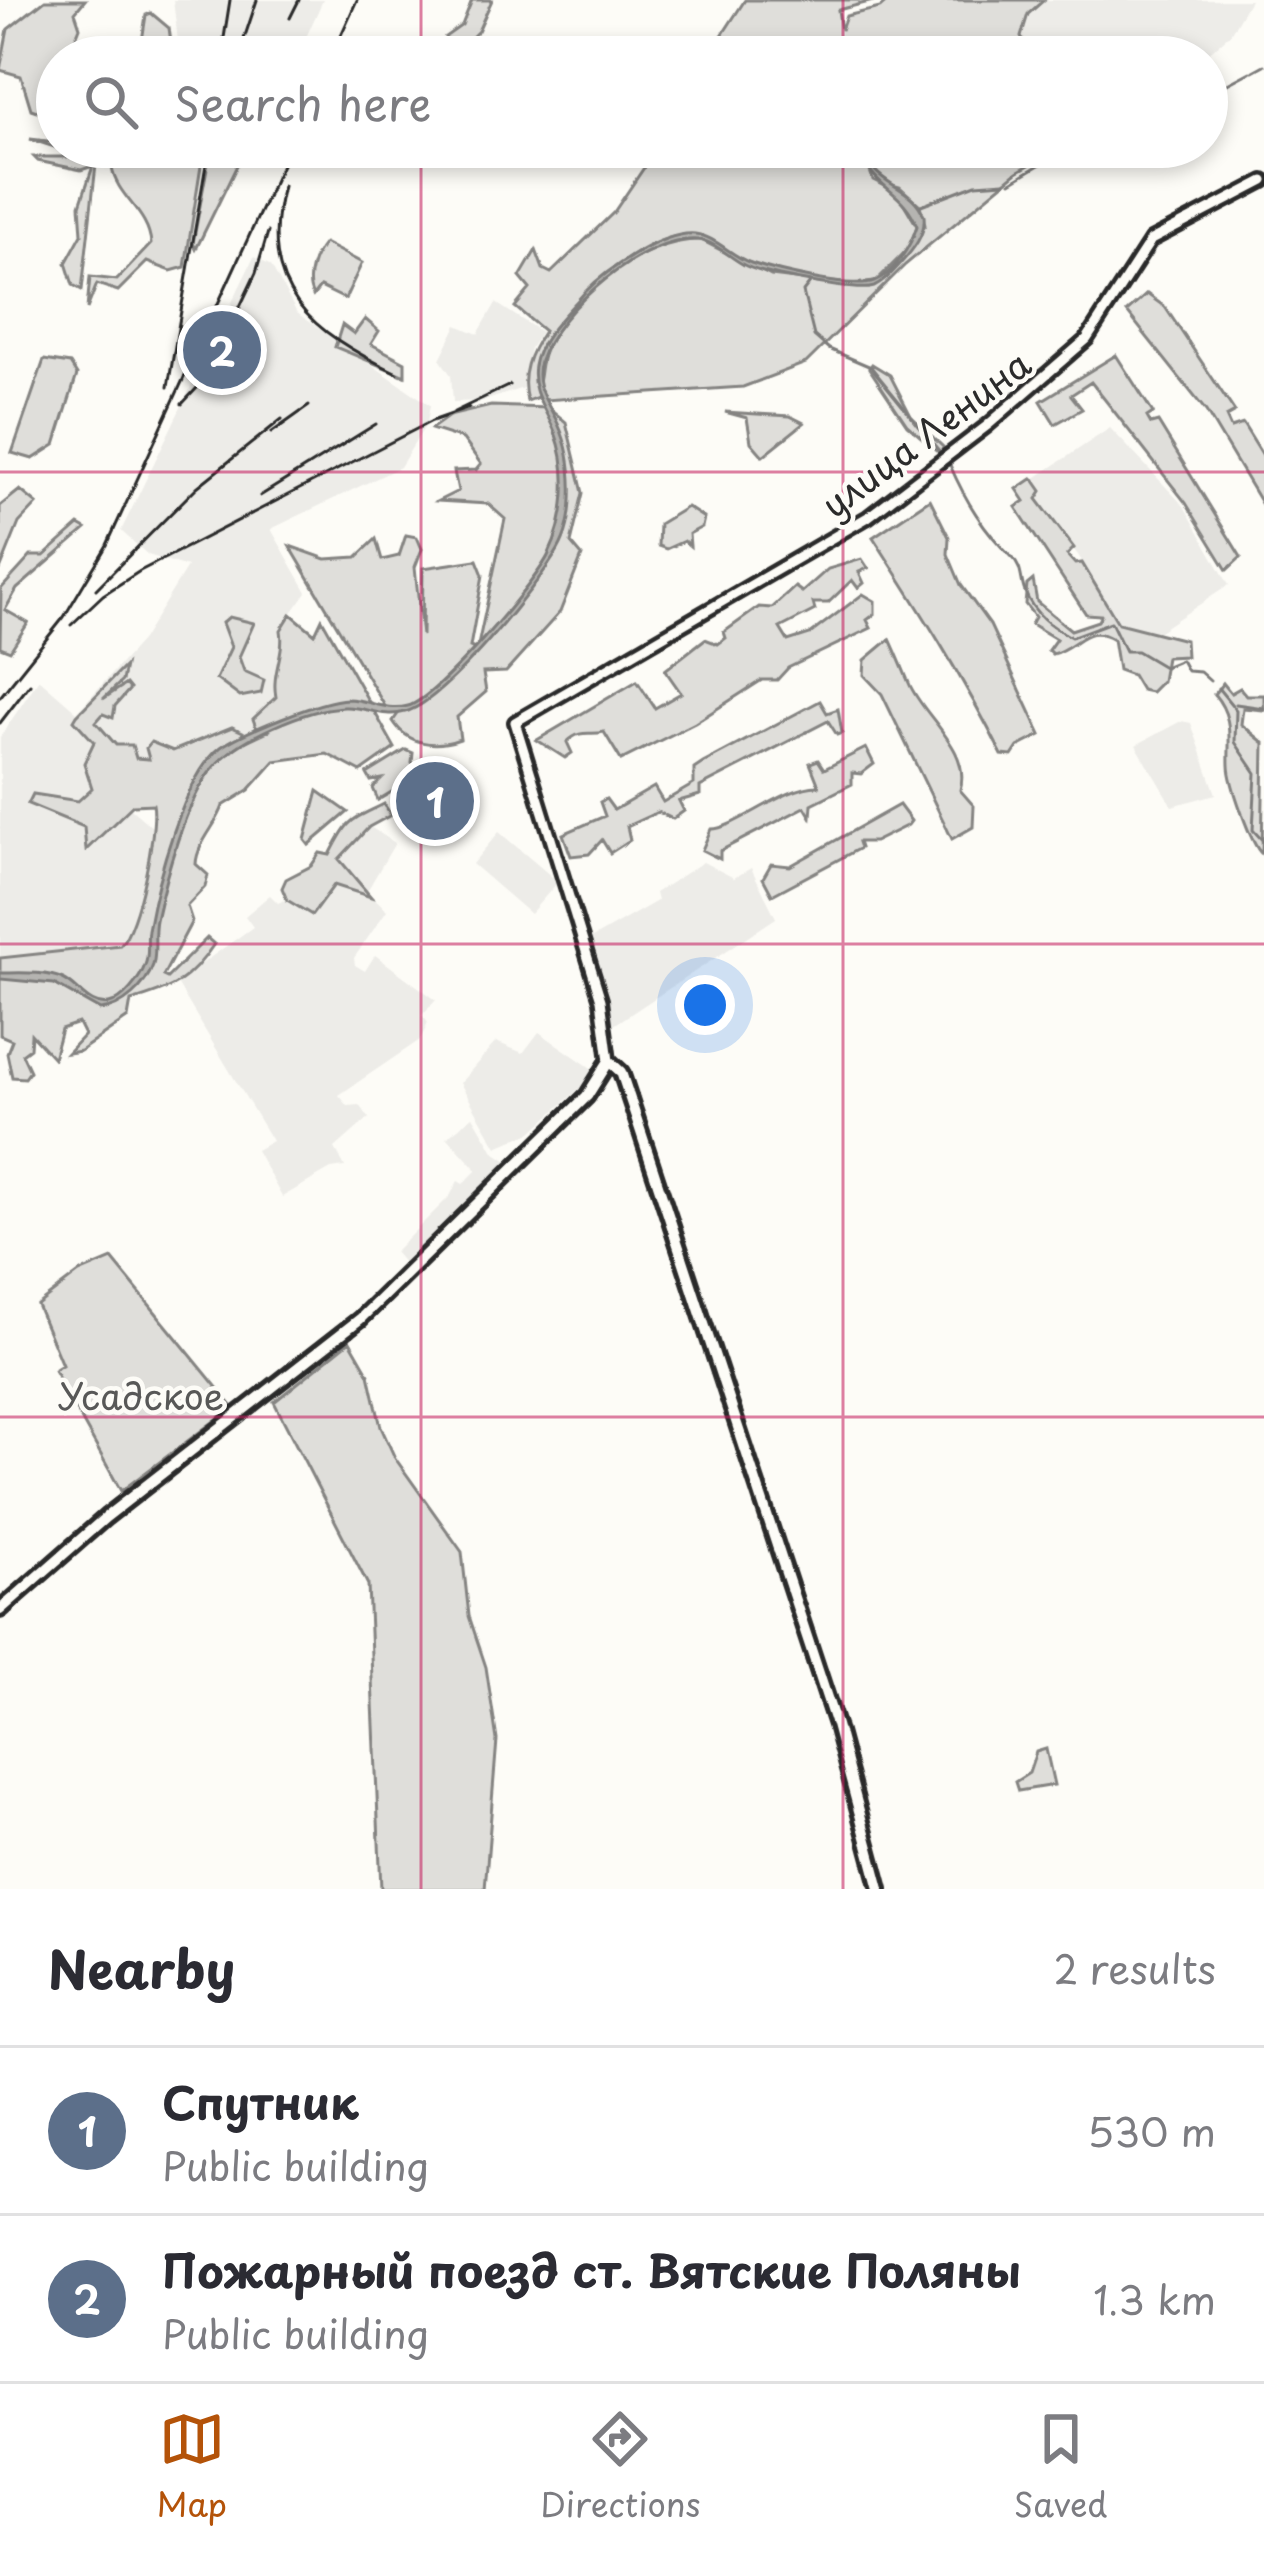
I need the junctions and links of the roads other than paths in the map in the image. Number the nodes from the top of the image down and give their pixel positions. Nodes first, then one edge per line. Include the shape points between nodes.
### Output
1 (1264, 181) edge
2 (609, 1060) junction
3 (0, 1610) edge
4 (880, 1889) edge

1 - 2 street, улица Ленина via 1151,240 1087,339 868,517 515,722 601,1000
2 - 3 main road via 587,1096 360,1318
2 - 4 main road via 625,1082 821,1679

